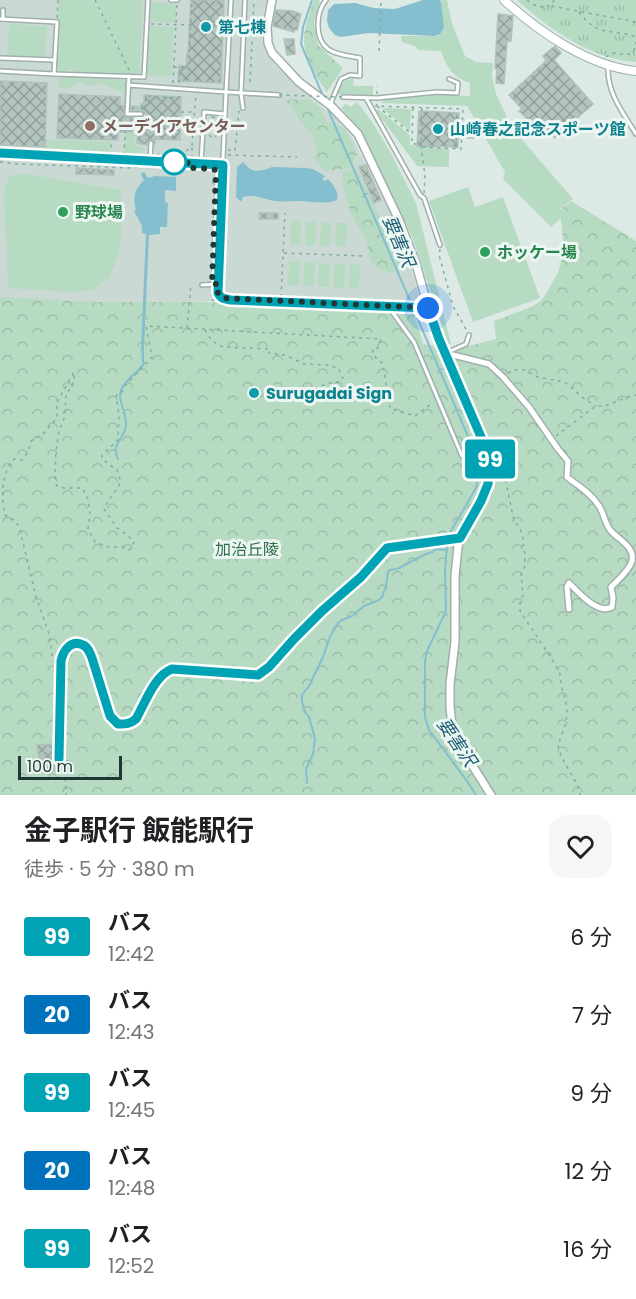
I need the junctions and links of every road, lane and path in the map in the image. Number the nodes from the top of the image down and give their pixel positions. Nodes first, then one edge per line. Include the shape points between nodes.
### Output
1 (58, 0) edge
2 (95, 0) edge
3 (148, 0) edge
4 (171, 0) edge
5 (177, 0) edge
6 (192, 0) edge
7 (231, 0) edge
8 (245, 0) edge
9 (254, 0) edge
10 (272, 0) edge
11 (326, 0) edge
12 (381, 0) edge
13 (504, 0) edge
14 (527, 0) edge
15 (554, 0) edge
16 (551, 6) junction
17 (3, 10) dead end
18 (579, 11) junction
19 (1, 19) edge
20 (57, 22) junction
21 (636, 22) edge
22 (147, 24) junction
23 (175, 25) junction
24 (190, 25) junction
25 (636, 37) edge
26 (636, 42) edge
27 (379, 51) dead end
28 (189, 52) dead end
29 (0, 58) edge
30 (54, 60) junction
31 (604, 64) junction
32 (174, 67) junction
33 (186, 67) dead end
34 (0, 71) edge
35 (636, 71) edge
36 (54, 74) junction
37 (130, 76) junction
38 (449, 80) dead end
39 (128, 86) junction
40 (377, 86) dead end
41 (172, 88) junction
42 (197, 90) junction
43 (249, 90) dead end
44 (226, 92) junction
45 (241, 93) junction
46 (279, 95) joint
47 (377, 96) junction
48 (343, 97) joint
49 (366, 98) junction
50 (331, 106) junction
51 (376, 106) junction
52 (413, 107) junction
53 (141, 108) dead end
54 (241, 108) joint
55 (422, 108) junction
56 (147, 109) dead end
57 (458, 109) junction
58 (181, 112) dead end
59 (195, 112) junction
60 (127, 114) junction
61 (141, 114) dead end
62 (225, 114) junction
63 (412, 134) junction
64 (636, 134) edge
65 (214, 138) joint
66 (111, 140) dead end
67 (151, 143) dead end
68 (192, 145) junction
69 (421, 146) junction
70 (456, 149) junction
71 (0, 153) edge
72 (111, 156) dead end
73 (124, 156) dead end
74 (297, 157) dead end
75 (150, 159) junction
76 (0, 162) edge
77 (191, 163) junction
78 (201, 164) junction
79 (142, 165) dead end
80 (223, 165) junction
81 (215, 182) joint
82 (222, 183) junction
83 (424, 198) junction
84 (285, 213) dead end
85 (440, 245) joint
86 (283, 253) junction
87 (364, 256) dead end
88 (191, 284) dead end
89 (212, 284) junction
90 (218, 284) junction
91 (202, 285) dead end
92 (280, 297) dead end
93 (211, 300) dead end
94 (388, 306) junction
95 (428, 308) junction
96 (187, 328) junction
97 (205, 329) junction
98 (469, 335) joint
99 (445, 353) junction
100 (501, 376) junction
101 (261, 394) dead end
102 (636, 395) edge
103 (440, 406) junction
104 (596, 406) junction
105 (551, 440) junction
106 (462, 456) dead end
107 (490, 458) junction
108 (460, 538) junction
109 (569, 609) dead end
110 (60, 676) junction
111 (59, 759) joint
112 (66, 795) edge
113 (491, 795) edge
114 (580, 795) edge

1 - 20 path
2 - 37 path
3 - 22 lane
4 - 5 lane
5 - 23 path
6 - 24 path
7 - 44 lane
8 - 45 lane
9 - 43 path
10 - 50 street via 267,27 272,53 299,82
11 - 50 lane via 319,14 322,42 330,51 360,58 360,76 350,75 341,80
12 - 27 path
13 - 31 main road via 562,43
14 - 16 path via 542,8
15 - 16 path
16 - 18 path
17 - 19 lane
18 - 21 path
18 - 25 path via 597,28
19 - 20 lane
20 - 30 lane
22 - 23 path
22 - 37 lane via 144,77
23 - 24 path
23 - 32 path
24 - 28 path
26 - 31 path via 633,53 612,52
29 - 30 lane
30 - 36 lane
31 - 35 main road
31 - 64 lane via 613,96
32 - 33 path
32 - 41 path
34 - 36 lane
36 - 37 lane
37 - 39 lane
38 - 47 lane via 458,83 458,93
39 - 41 lane
39 - 60 lane
40 - 47 path
41 - 42 lane
42 - 44 lane
42 - 59 path
44 - 45 lane
44 - 62 lane
45 - 46 lane
45 - 54 lane
46 - 48 path, bridge
47 - 49 lane
47 - 51 path
48 - 49 lane
49 - 83 lane
50 - 95 street via 358,134 399,219
51 - 52 path
51 - 63 path
52 - 55 path
52 - 63 path
53 - 56 path
54 - 74 path via 235,151 228,150 227,155
55 - 57 path
55 - 69 path
57 - 70 path
57 - 70 path via 463,109 460,149
58 - 59 path
59 - 68 path
60 - 61 lane
60 - 73 path
62 - 78 lane via 204,112
62 - 80 lane
63 - 69 path via 412,144
65 - 65 path via 219,121 212,117 208,121 208,135
66 - 72 path
67 - 75 lane
68 - 75 path via 184,154 162,154
68 - 77 path
69 - 70 path
69 - 83 path
71 - 75 lane
75 - 77 lane
76 - 79 path via 132,168
77 - 78 lane
78 - 80 lane
80 - 82 lane
81 - 82 lane
81 - 89 path
82 - 90 lane
83 - 85 lane
84 - 86 path
85 - 98 path via 439,255 453,306
86 - 87 path
86 - 92 path
88 - 96 path
89 - 90 lane
89 - 91 lane
89 - 93 path
90 - 94 lane via 218,293 223,298
94 - 95 lane
94 - 103 lane via 414,342
95 - 99 street
96 - 97 path
96 - 110 path via 146,326 152,357 116,396 118,440 102,459 117,470 122,482 104,509 117,528 134,542 129,550 95,542 88,529 88,499 82,488 57,486 56,450 66,393 72,387 74,372 57,402 57,418 31,441 22,460 14,459 9,464 3,490 5,516 16,521 20,530
97 - 101 path via 223,347 270,349 269,352 304,364 338,368 344,378 295,395
97 - 103 path via 381,339 373,355 383,364 390,408 415,416 431,404
98 - 99 lane via 466,344
99 - 100 street via 489,364
99 - 107 street
100 - 104 path via 525,370 564,382
100 - 105 street
102 - 104 path
103 - 106 lane
104 - 105 path
105 - 109 street via 568,461 567,477 593,498 609,530 632,554 628,569 611,587 612,607 603,610 588,602 569,583
107 - 108 street via 488,484
107 - 114 path via 496,453 500,456 514,521 524,542 524,595 520,611 560,674 567,712 558,745
108 - 110 street via 387,548 258,675 166,671 132,723 118,724 110,716 92,658 84,645 65,648
108 - 113 street via 450,684 452,725 457,741
110 - 111 street
111 - 112 path via 65,774

